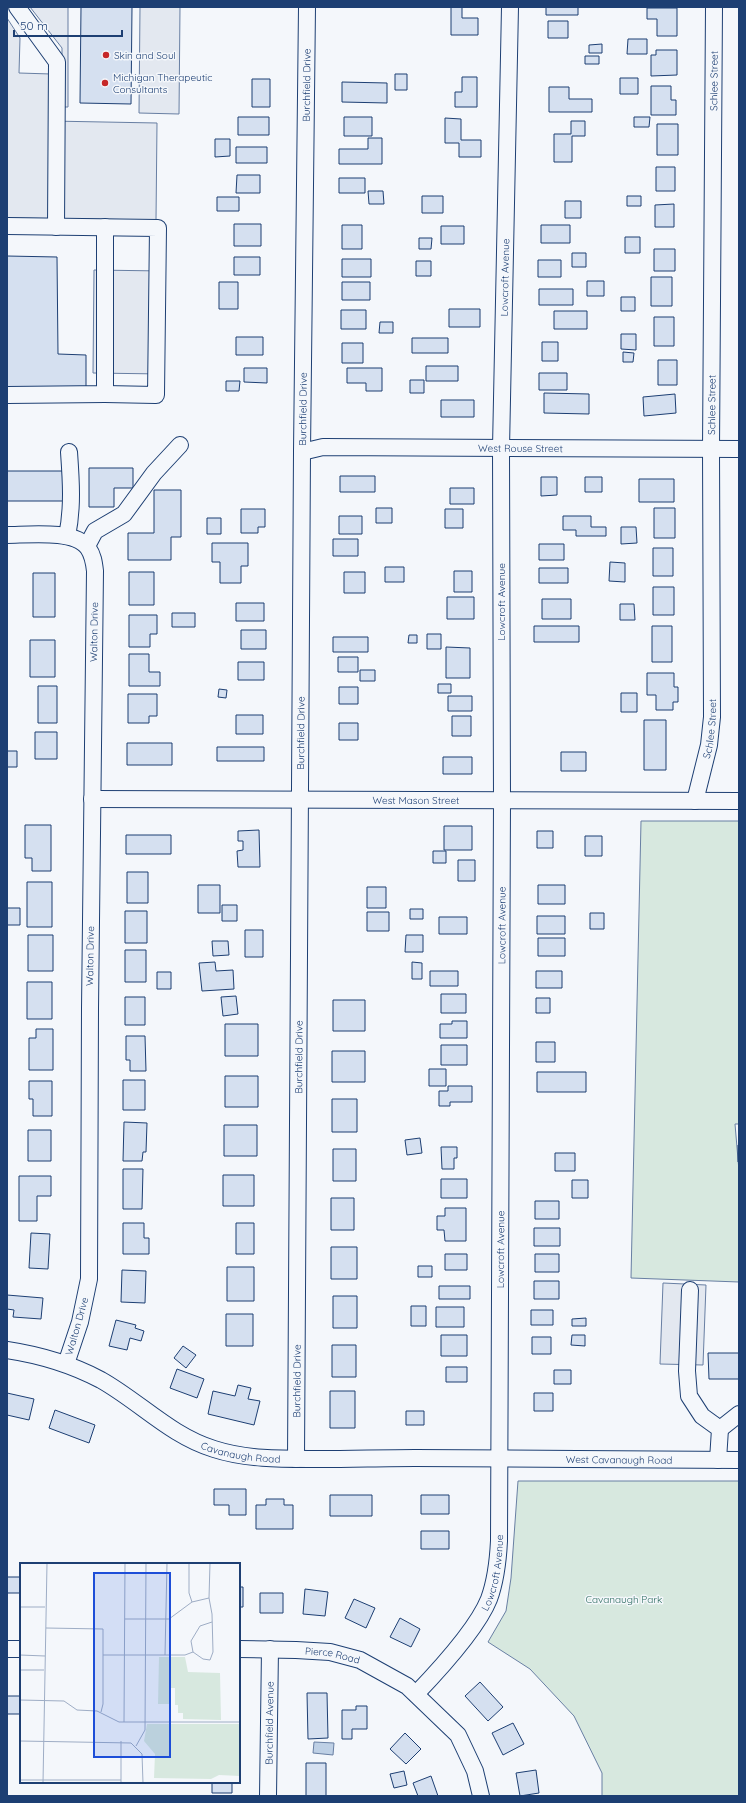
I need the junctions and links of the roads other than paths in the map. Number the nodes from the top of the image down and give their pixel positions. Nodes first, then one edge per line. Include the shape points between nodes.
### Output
1 (17, 7) edge
2 (307, 7) edge
3 (510, 7) edge
4 (714, 7) edge
5 (7, 226) edge
6 (56, 227) junction
7 (104, 227) junction
8 (7, 394) edge
9 (104, 394) junction
10 (180, 445) dead end
11 (501, 448) junction
12 (711, 449) junction
13 (739, 449) edge
14 (69, 452) dead end
15 (302, 452) junction
16 (7, 535) edge
17 (67, 536) junction
18 (87, 546) junction
19 (92, 799) junction
20 (301, 800) junction
21 (502, 801) junction
22 (695, 801) junction
23 (739, 801) edge
24 (690, 1290) dead end
25 (7, 1350) edge
26 (66, 1364) junction
27 (739, 1414) edge
28 (720, 1429) junction
29 (499, 1458) junction
30 (296, 1459) junction
31 (718, 1460) junction
32 (739, 1460) edge
33 (7, 1649) edge
34 (20, 1649) edge
35 (240, 1649) edge
36 (270, 1649) junction
37 (416, 1694) junction
38 (268, 1796) edge
39 (481, 1796) edge

1 - 6 street via 57,62
2 - 15 street, Burchfield Drive
3 - 11 street, Lowcroft Avenue
4 - 12 street, Schlee Street
5 - 6 street
6 - 7 street
7 - 9 street
7 - 9 street via 158,228 156,395
8 - 9 street
10 - 18 street via 154,473 124,514 95,531
11 - 12 street, West Rouse Street
11 - 15 street, West Rouse Street via 322,447
11 - 21 street, Lowcroft Avenue
12 - 13 street, West Rouse Street
12 - 22 street, Schlee Street via 712,716 709,746
14 - 17 street via 71,512
15 - 20 street, Burchfield Drive
16 - 17 street
17 - 18 street
18 - 19 street, Walton Drive via 93,557 95,571
19 - 20 street, West Mason Street
19 - 26 street, Walton Drive via 89,1279 80,1322
20 - 21 street, West Mason Street
20 - 30 street, Burchfield Drive
21 - 22 street, West Mason Street
21 - 29 street, Lowcroft Avenue
22 - 23 street, West Mason Street
24 - 28 street via 686,1371 689,1396 702,1416
25 - 26 street, Cavanaugh Road
26 - 30 street, Cavanaugh Road via 101,1381 175,1432 214,1449 248,1456
27 - 28 street
28 - 31 street
29 - 30 street, Cavanaugh Road
29 - 31 street, West Cavanaugh Road
29 - 37 street, Lowcroft Avenue via 497,1571 489,1599 477,1622
31 - 32 street, West Cavanaugh Road
33 - 34 street
35 - 36 street, Pierce Road
36 - 37 street, Pierce Road via 330,1652 360,1660 407,1686
36 - 38 street, Burchfield Avenue
37 - 39 street via 458,1735 474,1771

